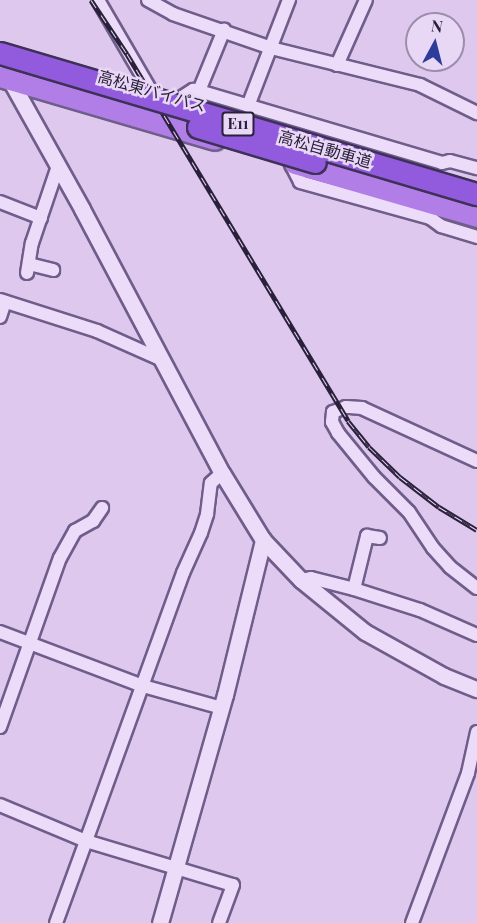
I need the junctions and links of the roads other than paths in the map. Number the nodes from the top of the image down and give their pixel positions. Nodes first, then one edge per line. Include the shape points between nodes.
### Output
1 (98, 0) edge
2 (148, 0) edge
3 (289, 0) edge
4 (366, 0) edge
5 (224, 30) junction
6 (0, 46) edge
7 (272, 48) junction
8 (0, 53) edge
9 (0, 62) edge
10 (337, 65) junction
11 (2, 76) edge
12 (201, 86) dead end
13 (151, 91) junction
14 (179, 99) junction
15 (248, 106) junction
16 (477, 113) edge
17 (58, 166) junction
18 (477, 168) edge
19 (440, 170) junction
20 (477, 188) edge
21 (477, 194) edge
22 (0, 202) edge
23 (477, 209) edge
24 (432, 211) junction
25 (41, 218) junction
26 (477, 218) edge
27 (477, 237) edge
28 (53, 270) dead end
29 (2, 301) edge
30 (0, 317) edge
31 (162, 360) junction
32 (477, 461) edge
33 (222, 474) junction
34 (102, 508) dead end
35 (380, 538) dead end
36 (263, 540) junction
37 (301, 580) junction
38 (477, 588) edge
39 (354, 590) junction
40 (0, 632) edge
41 (477, 635) edge
42 (32, 644) junction
43 (143, 686) junction
44 (477, 688) edge
45 (222, 708) junction
46 (0, 728) edge
47 (477, 732) edge
48 (0, 805) edge
49 (86, 841) junction
50 (176, 866) junction
51 (56, 923) edge
52 (160, 923) edge
53 (219, 923) edge
54 (412, 923) edge

1 - 13 street
2 - 5 street via 173,14
3 - 7 street
4 - 10 street
5 - 7 street
5 - 12 street
6 - 13 highway, 高松東バイパス
7 - 10 street
7 - 15 street
8 - 21 highway, 高松自動車道 / E11, bridge
9 - 11 street
10 - 16 street via 420,85
11 - 17 street
11 - 23 highway, 高松自動車道 / E11, bridge
11 - 24 highway, 高松東バイパス via 290,162
13 - 14 highway, 高松東バイパス
14 - 15 street via 192,90
14 - 19 highway, 高松東バイパス
15 - 19 street
17 - 25 street
17 - 31 street
18 - 19 street via 450,161
19 - 20 highway, 高松東バイパス
22 - 25 street
24 - 26 highway, 高松東バイパス
24 - 27 street via 441,226
25 - 28 street via 28,268
29 - 30 street
29 - 31 street via 97,331
31 - 33 street
32 - 38 street via 362,408 346,407 333,412 332,422 345,442 409,513 439,554
33 - 36 street
33 - 43 street via 212,483 201,533
34 - 42 street via 93,522 75,531 60,558
35 - 39 street via 367,536
36 - 37 street
36 - 45 street
37 - 39 street via 311,578
37 - 44 street via 365,632 444,676
39 - 41 street via 420,610
40 - 42 street
42 - 43 street
42 - 46 street
43 - 45 street
43 - 49 street
45 - 50 street
47 - 54 street via 468,773
48 - 49 street
49 - 50 street
49 - 51 street
50 - 52 street
50 - 53 street via 233,885

